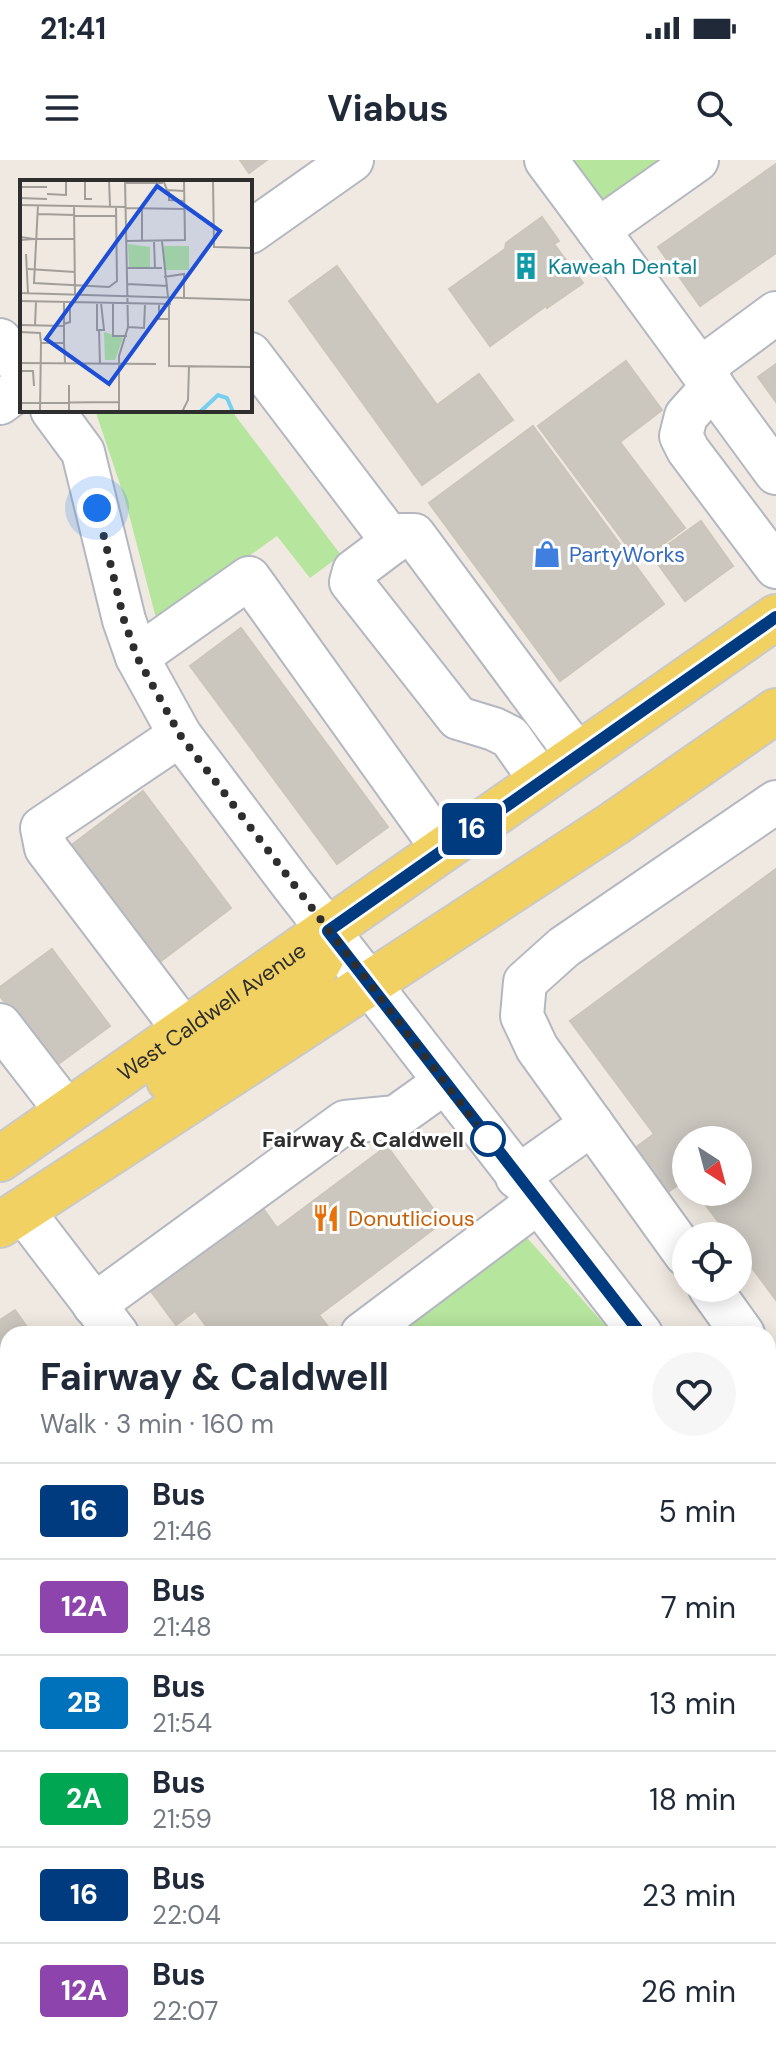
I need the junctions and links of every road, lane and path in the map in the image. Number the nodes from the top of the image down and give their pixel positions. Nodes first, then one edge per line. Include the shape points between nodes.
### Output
1 (352, 160) edge
2 (546, 160) edge
3 (697, 160) edge
4 (598, 230) junction
5 (252, 231) edge
6 (776, 313) edge
7 (0, 340) edge
8 (252, 357) edge
9 (20, 366) edge
10 (706, 377) junction
11 (20, 388) edge
12 (0, 403) edge
13 (53, 412) edge
14 (776, 473) edge
15 (393, 542) junction
16 (776, 567) edge
17 (776, 617) edge
18 (137, 657) junction
19 (776, 711) edge
20 (180, 735) junction
21 (578, 756) junction
22 (541, 781) junction
23 (776, 802) edge
24 (443, 849) junction
25 (328, 931) junction
26 (369, 984) junction
27 (0, 1025) edge
28 (184, 1030) junction
29 (445, 1082) junction
30 (67, 1112) junction
31 (592, 1124) junction
32 (0, 1159) edge
33 (528, 1189) junction
34 (7, 1211) edge
35 (672, 1235) edge
36 (720, 1302) edge
37 (106, 1320) edge
38 (371, 1326) edge
39 (635, 1326) edge
40 (737, 1326) edge

1 - 5 street
2 - 4 street
3 - 4 street
4 - 10 street
6 - 10 street
7 - 9 street
8 - 15 street
10 - 14 street
10 - 16 street via 681,436
11 - 12 street
13 - 18 street via 83,452
15 - 21 street via 414,535
15 - 22 street via 354,571 351,582 458,718 510,737
17 - 21 main road, West Caldwell Avenue
18 - 20 street
18 - 24 street via 249,578
19 - 26 main road
20 - 25 street
20 - 28 street via 42,828 46,848
21 - 22 main road, West Caldwell Avenue
22 - 24 main road, West Caldwell Avenue
23 - 31 street via 564,947 525,982 522,1016 527,1027
24 - 25 main road, West Caldwell Avenue
25 - 26 street
25 - 28 main road, West Caldwell Avenue
25 - 34 main road via 320,960 302,985
26 - 29 street
26 - 34 main road
27 - 30 street
28 - 30 main road, West Caldwell Avenue
29 - 33 street
29 - 37 street via 396,1117 345,1122
30 - 32 main road, West Caldwell Avenue
31 - 33 street
31 - 35 street
33 - 38 street
33 - 39 street
34 - 37 street
36 - 40 street

